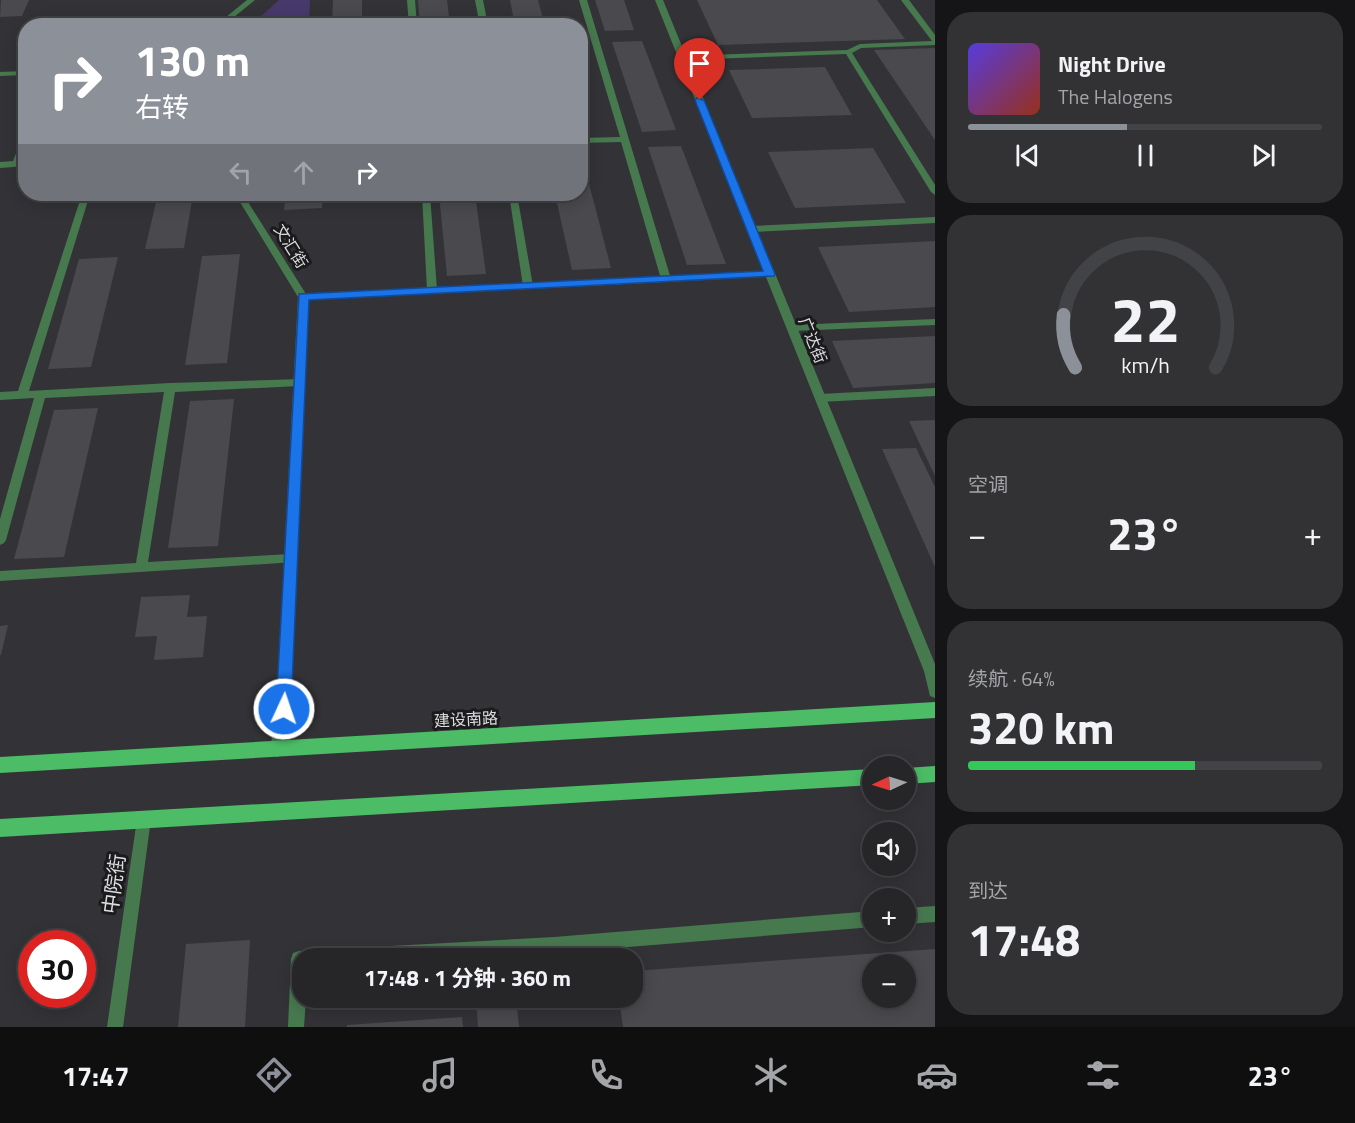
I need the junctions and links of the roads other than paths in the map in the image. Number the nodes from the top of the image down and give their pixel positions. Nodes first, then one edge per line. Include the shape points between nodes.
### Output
1 (251, 0) edge
2 (411, 0) edge
3 (480, 0) edge
4 (583, 0) edge
5 (659, 0) edge
6 (905, 0) edge
7 (228, 18) edge
8 (412, 18) edge
9 (483, 18) edge
10 (587, 18) edge
11 (588, 24) edge
12 (935, 42) edge
13 (848, 52) junction
14 (682, 58) junction
15 (18, 73) edge
16 (0, 74) edge
17 (625, 139) junction
18 (588, 141) edge
19 (18, 164) edge
20 (0, 165) edge
21 (935, 192) edge
22 (84, 201) edge
23 (243, 201) edge
24 (426, 201) edge
25 (514, 201) edge
26 (935, 220) edge
27 (752, 228) junction
28 (770, 274) junction
29 (666, 279) junction
30 (528, 286) junction
31 (432, 291) junction
32 (303, 297) junction
33 (935, 322) edge
34 (792, 328) junction
35 (299, 382) junction
36 (170, 387) junction
37 (935, 392) edge
38 (23, 394) junction
39 (41, 394) junction
40 (0, 396) edge
41 (820, 398) junction
42 (0, 540) edge
43 (291, 559) junction
44 (141, 568) junction
45 (0, 576) edge
46 (935, 692) edge
47 (935, 710) edge
48 (277, 750) junction
49 (0, 765) edge
50 (935, 774) edge
51 (916, 775) edge
52 (862, 778) edge
53 (144, 819) junction
54 (0, 828) edge
55 (935, 914) edge
56 (916, 915) edge
57 (862, 920) edge
58 (500, 948) edge
59 (297, 1008) edge
60 (115, 1027) edge
61 (296, 1027) edge

1 - 7 street
2 - 8 street
3 - 9 street
4 - 10 street
5 - 14 street, 广达街
6 - 12 street
11 - 17 street
12 - 13 street via 860,46
13 - 14 street
13 - 21 street
14 - 27 street, 广达街
15 - 16 street
17 - 18 street
17 - 29 street
19 - 20 street
22 - 38 street
23 - 32 street, 文汇街
24 - 31 street
25 - 30 street
26 - 27 street
27 - 28 street, 广达街
28 - 29 street
28 - 34 street, 广达街
29 - 30 street
30 - 31 street
31 - 32 street
32 - 35 street
33 - 34 street
34 - 41 street, 广达街
35 - 36 street
35 - 43 street
36 - 39 street
36 - 44 street
37 - 41 street
38 - 39 street
38 - 40 street
39 - 42 street
41 - 46 street, 广达街 via 931,671
43 - 44 street
43 - 48 street via 284,709
44 - 45 street
47 - 48 main road, 建设南路
48 - 49 main road, 建设南路
50 - 51 main road
52 - 53 main road
53 - 54 main road
53 - 60 street, 中院街
55 - 56 street
57 - 58 street
59 - 61 street

